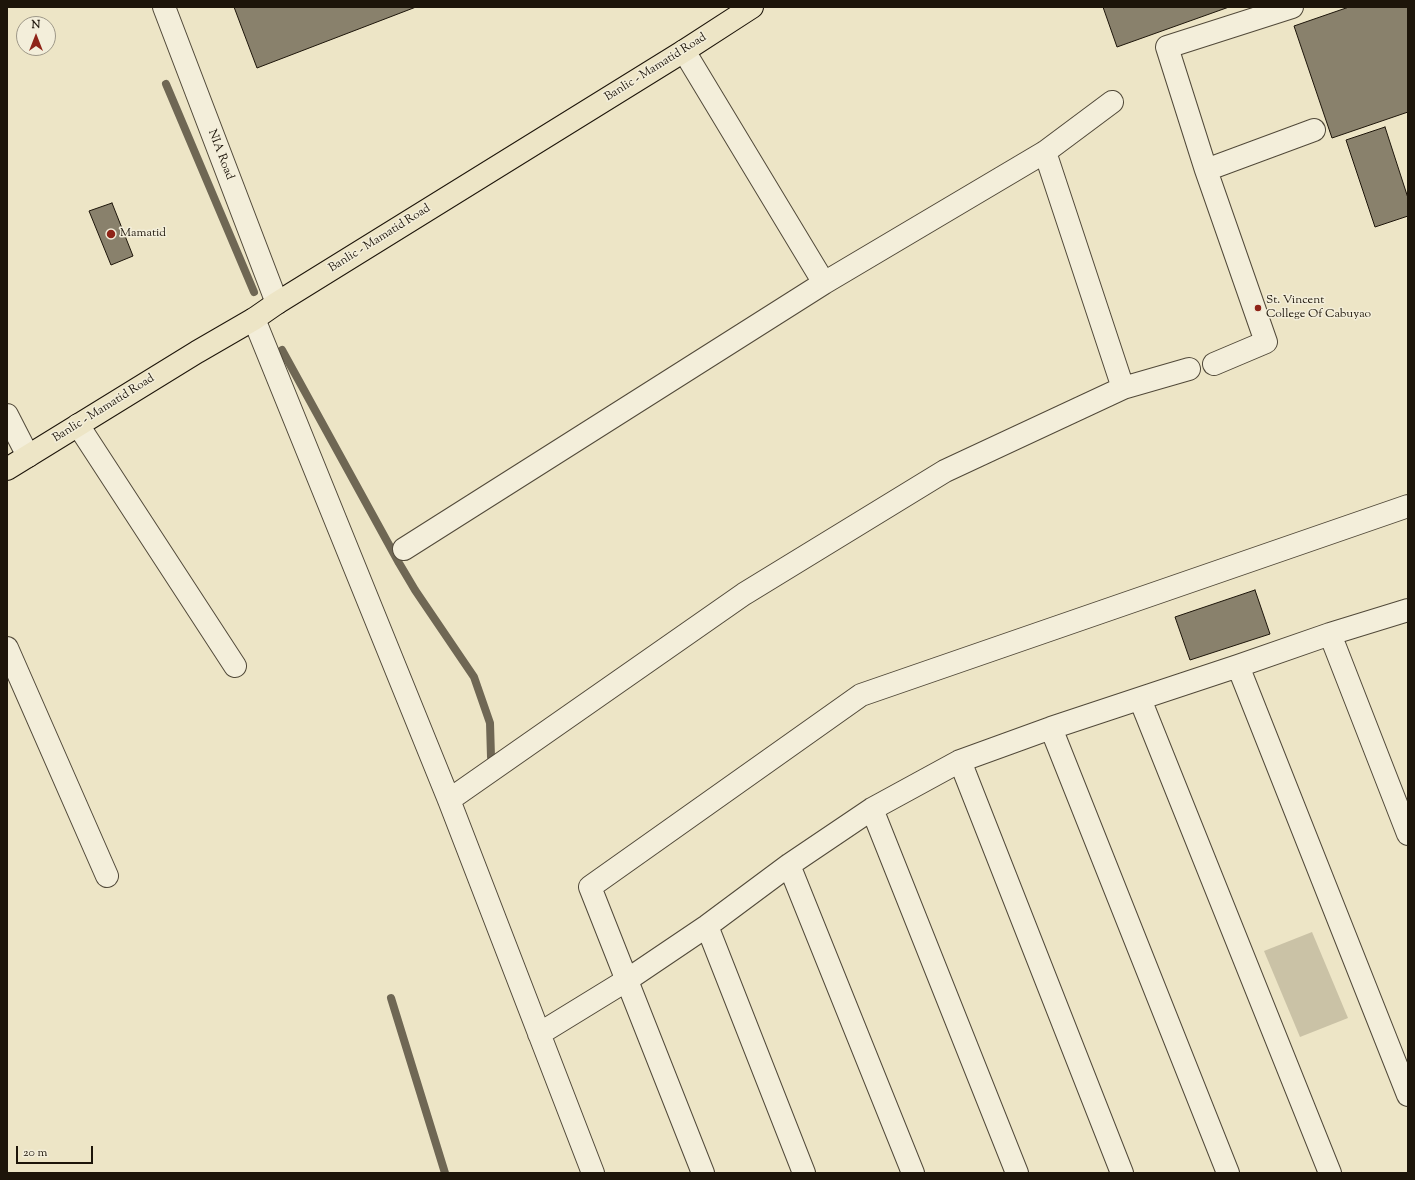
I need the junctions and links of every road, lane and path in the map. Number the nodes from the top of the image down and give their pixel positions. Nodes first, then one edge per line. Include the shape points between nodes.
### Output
1 (164, 7) edge
2 (752, 7) edge
3 (1292, 7) edge
4 (684, 51) junction
5 (1112, 102) dead end
6 (1314, 130) dead end
7 (1045, 152) junction
8 (1206, 170) junction
9 (824, 283) junction
10 (277, 303) junction
11 (254, 319) junction
12 (1214, 364) dead end
13 (1189, 369) dead end
14 (1123, 388) junction
15 (7, 415) edge
16 (78, 425) junction
17 (28, 456) junction
18 (7, 469) edge
19 (1408, 506) edge
20 (404, 549) dead end
21 (1408, 610) edge
22 (1330, 634) junction
23 (7, 648) edge
24 (234, 666) dead end
25 (1238, 666) junction
26 (1140, 699) junction
27 (1051, 728) junction
28 (960, 761) junction
29 (449, 800) junction
30 (872, 809) junction
31 (1408, 834) edge
32 (789, 865) junction
33 (107, 876) dead end
34 (707, 926) junction
35 (627, 980) junction
36 (539, 1034) junction
37 (1408, 1095) edge
38 (593, 1173) edge
39 (704, 1173) edge
40 (804, 1173) edge
41 (913, 1173) edge
42 (1017, 1173) edge
43 (1122, 1173) edge
44 (1228, 1173) edge
45 (1330, 1173) edge

1 - 10 street, NIA Road
2 - 4 main road, Banlic - Mamatid Road
3 - 8 street via 1167,47
4 - 9 street
4 - 10 main road, Banlic - Mamatid Road
5 - 7 street
6 - 8 street
7 - 9 street
7 - 14 street
8 - 12 street via 1266,342
9 - 20 street
10 - 11 main road, Banlic - Mamatid Road
11 - 16 main road, Banlic - Mamatid Road
11 - 29 street
13 - 14 street
14 - 29 street via 945,471 744,594
15 - 17 street
16 - 17 main road, Banlic - Mamatid Road
16 - 24 street
17 - 18 main road, Banlic - Mamatid Road
19 - 35 street via 861,695 590,887
21 - 22 street
22 - 25 street
22 - 31 street
23 - 33 street
25 - 26 street
25 - 37 street
26 - 27 street
26 - 45 street
27 - 28 street
27 - 44 street
28 - 30 street
28 - 43 street
29 - 36 street
30 - 32 street
30 - 42 street
32 - 34 street
32 - 41 street
34 - 35 street
34 - 40 street
35 - 36 street
35 - 39 street
36 - 38 street

